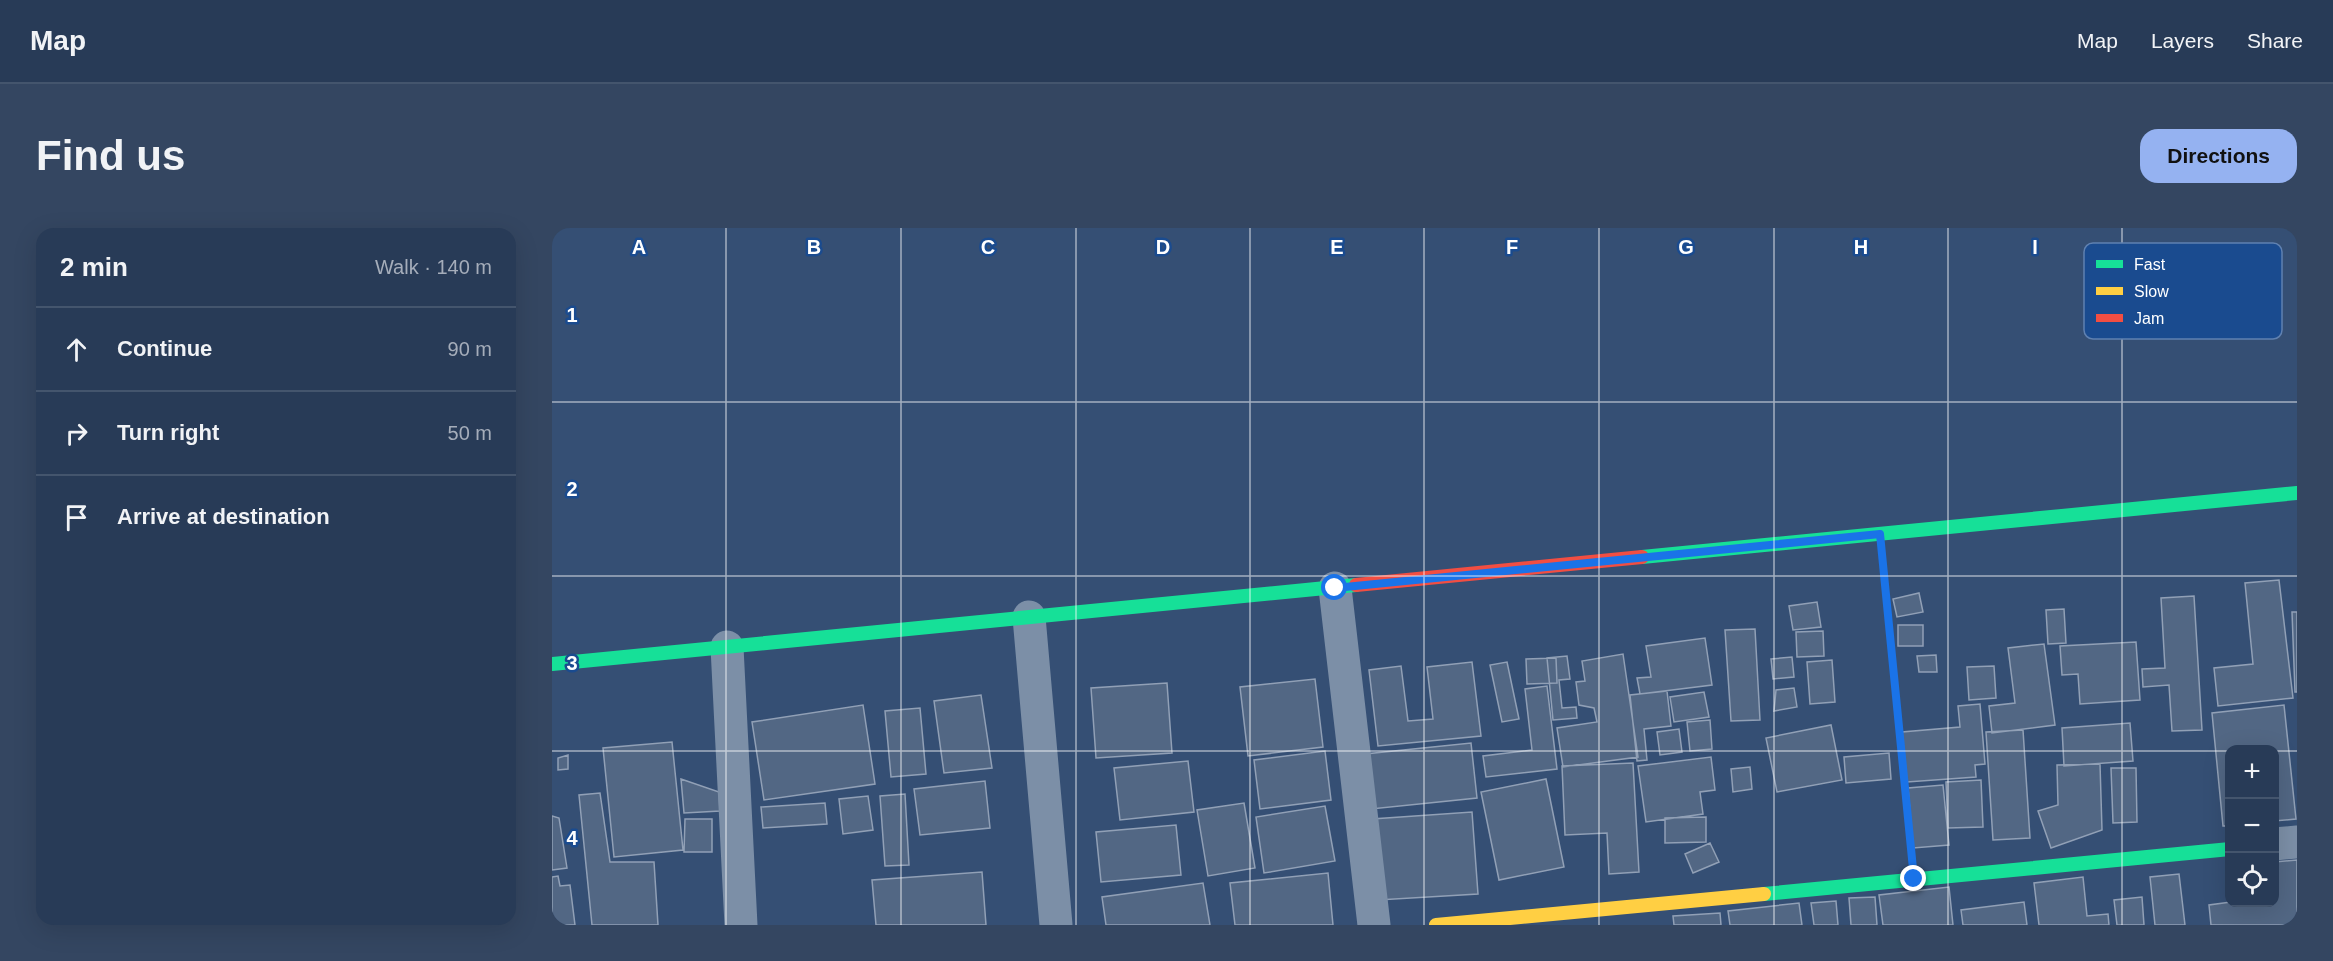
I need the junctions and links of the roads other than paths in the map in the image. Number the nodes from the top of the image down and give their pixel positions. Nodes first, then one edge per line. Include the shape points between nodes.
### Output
1 (2297, 493) edge
2 (1335, 588) junction
3 (1029, 617) junction
4 (727, 647) junction
5 (552, 664) edge
6 (2297, 842) edge
7 (2279, 844) edge
8 (2225, 849) edge
9 (741, 925) edge
10 (1056, 925) edge
11 (1374, 925) edge
12 (1436, 925) edge

1 - 2 street
2 - 3 street
2 - 11 street
3 - 4 street
3 - 10 street
4 - 5 street
4 - 9 street
6 - 7 street
8 - 12 street

